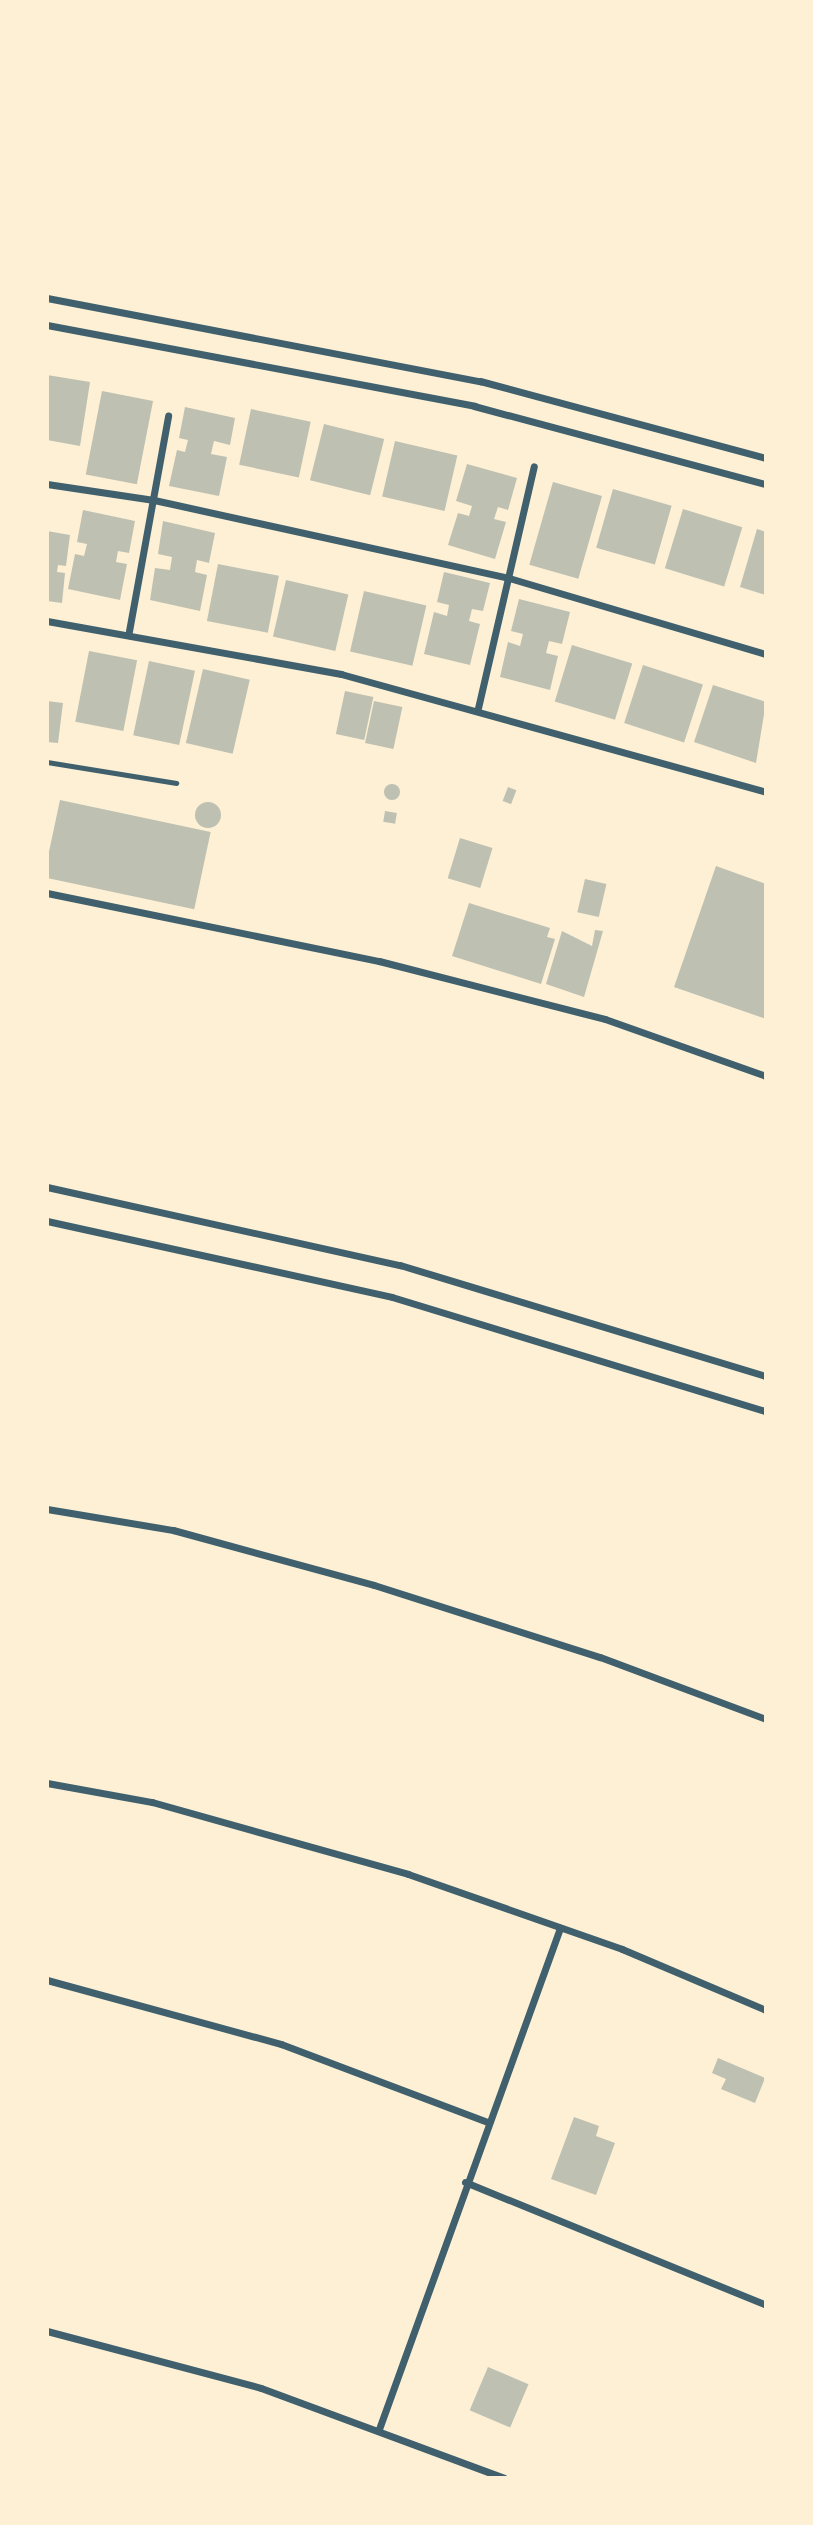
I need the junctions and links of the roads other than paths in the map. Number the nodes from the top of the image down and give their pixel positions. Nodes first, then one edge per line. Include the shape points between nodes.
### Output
1 (47, 298) edge
2 (47, 325) edge
3 (168, 416) dead end
4 (766, 458) edge
5 (534, 466) dead end
6 (47, 484) edge
7 (766, 484) edge
8 (154, 500) junction
9 (509, 578) junction
10 (47, 621) edge
11 (129, 631) junction
12 (766, 654) edge
13 (478, 708) junction
14 (47, 762) edge
15 (176, 783) dead end
16 (766, 792) edge
17 (47, 893) edge
18 (766, 1076) edge
19 (47, 1187) edge
20 (47, 1221) edge
21 (766, 1376) edge
22 (766, 1411) edge
23 (47, 1509) edge
24 (766, 1719) edge
25 (47, 1783) edge
26 (560, 1928) junction
27 (47, 1980) edge
28 (766, 2010) edge
29 (487, 2122) junction
30 (465, 2182) junction
31 (766, 2305) edge
32 (47, 2331) edge
33 (379, 2429) junction
34 (504, 2478) edge

1 - 4 street via 480,381
2 - 7 street via 474,406
3 - 8 street
5 - 9 street
6 - 8 street
8 - 9 street
8 - 11 street
9 - 12 street
9 - 13 street
10 - 11 street
11 - 13 street
13 - 16 street
14 - 15 lane
17 - 18 street via 379,961 605,1019
19 - 21 street via 400,1265
20 - 22 street via 392,1297
23 - 24 street via 173,1530 374,1586 600,1657
25 - 26 street via 284,1836
26 - 28 street
26 - 29 street
27 - 29 street via 281,2044
29 - 30 street
30 - 31 street
30 - 33 street
32 - 33 street via 261,2388
33 - 34 street

